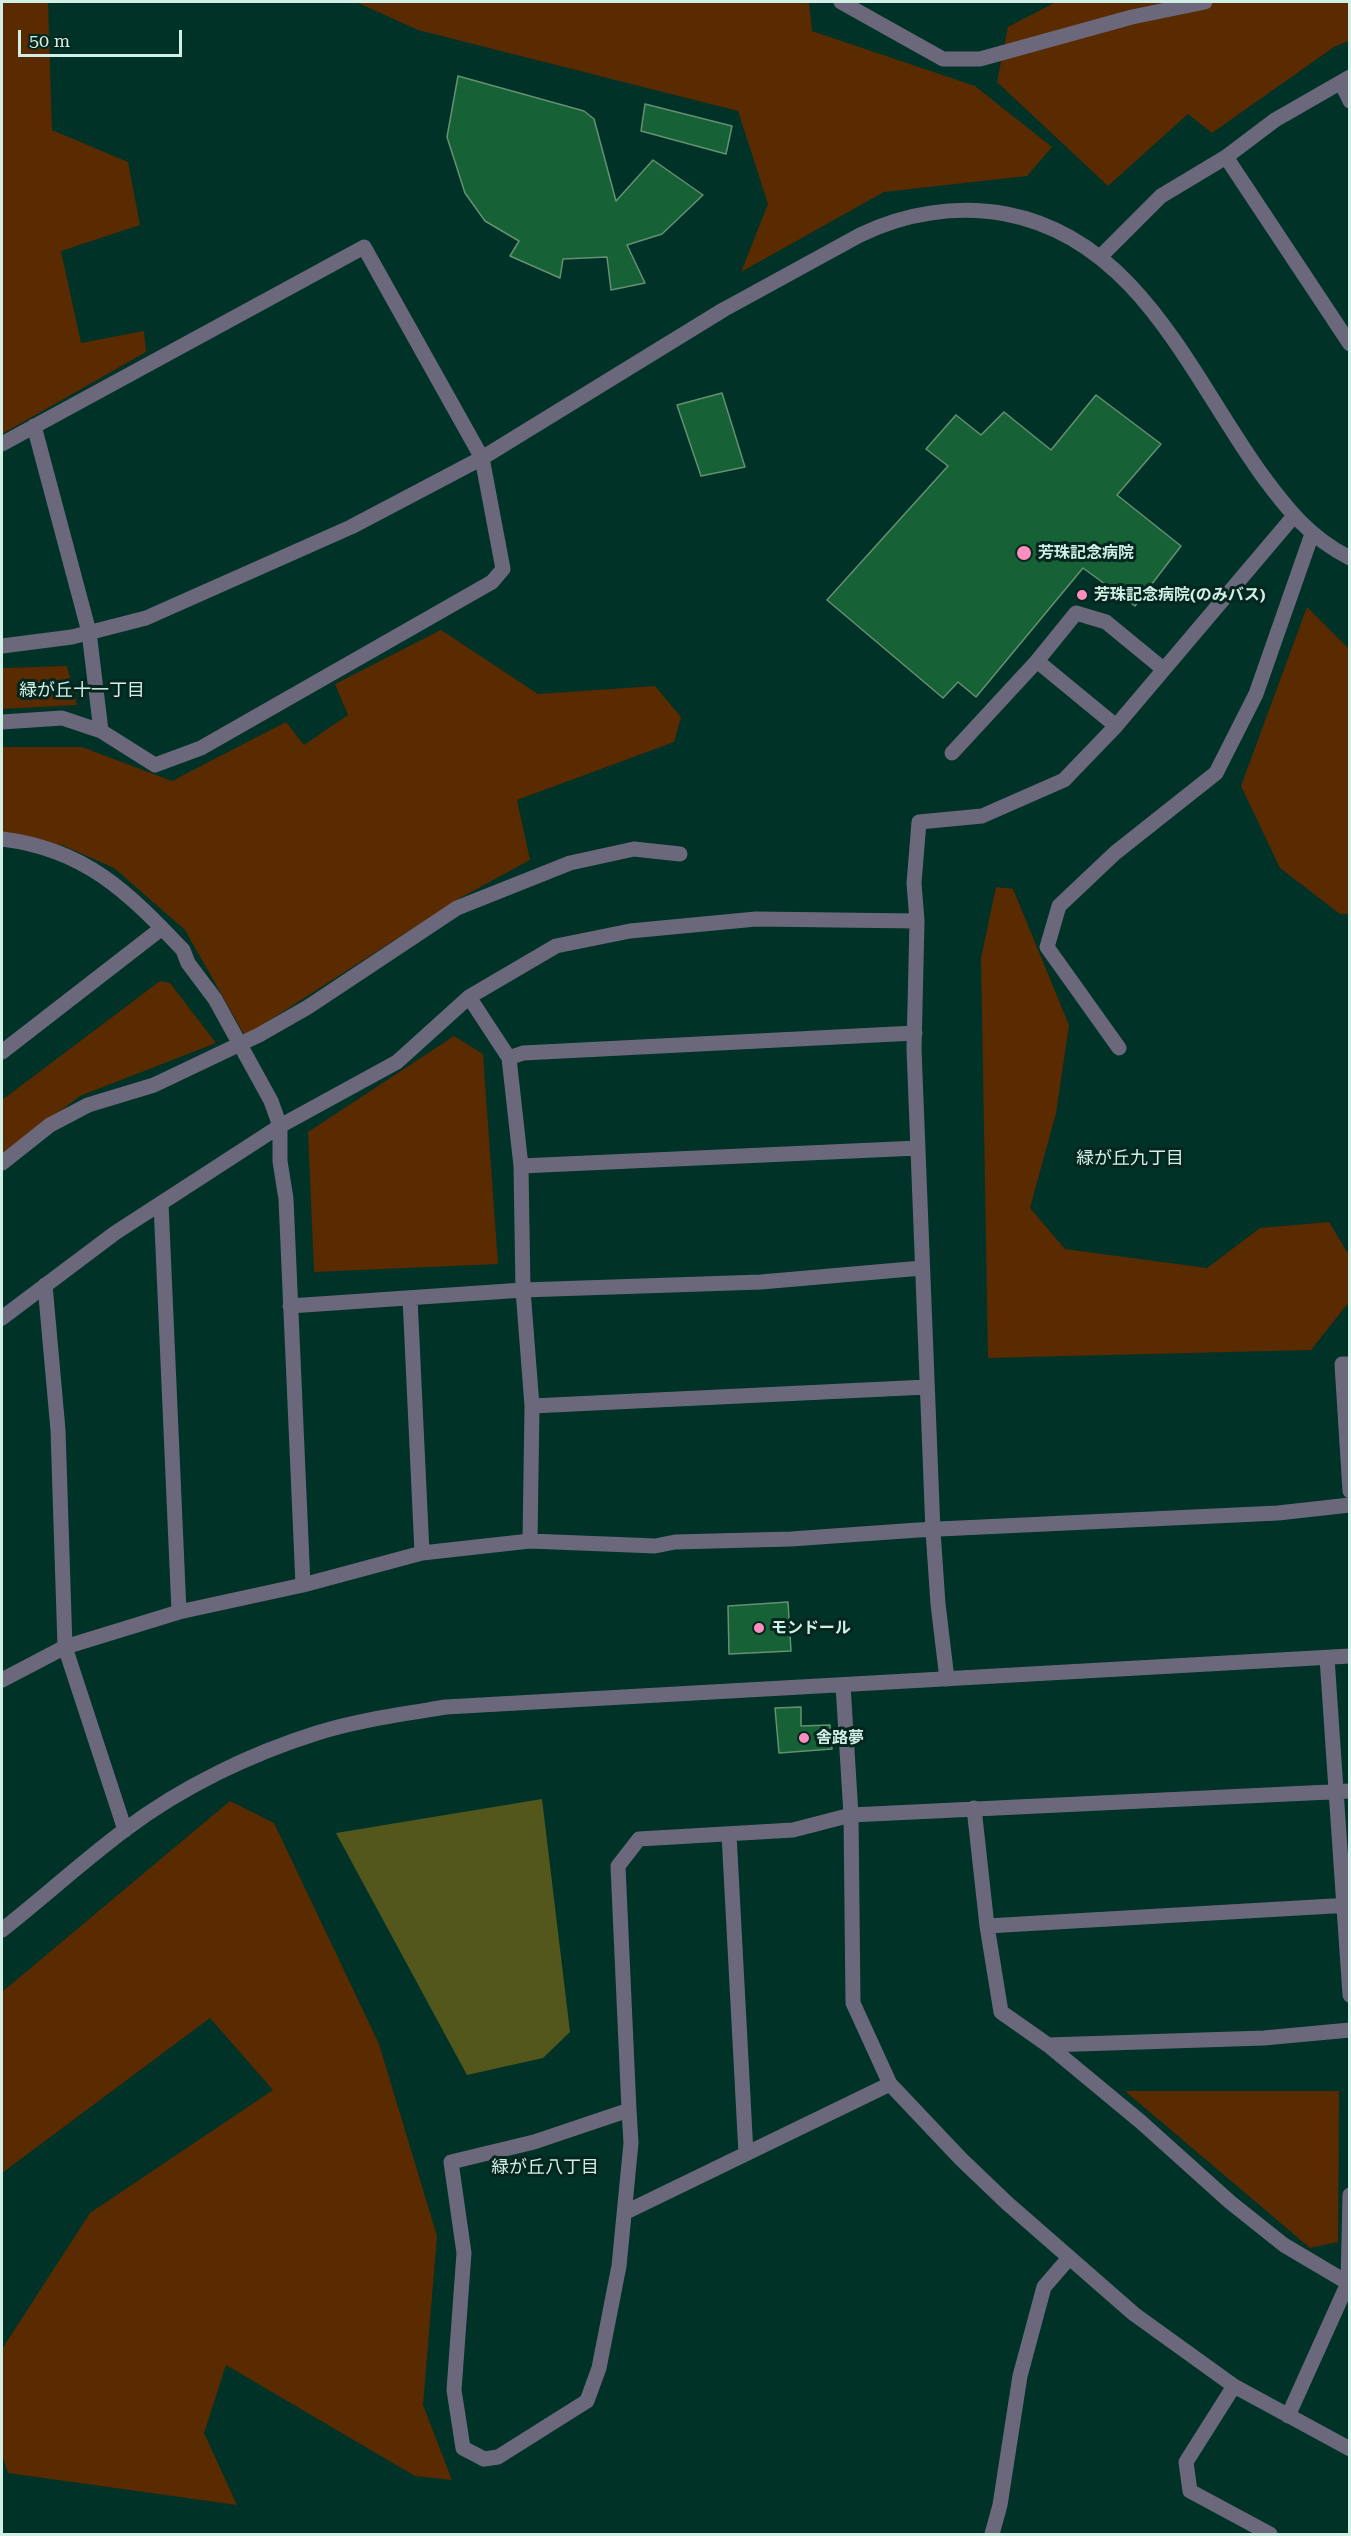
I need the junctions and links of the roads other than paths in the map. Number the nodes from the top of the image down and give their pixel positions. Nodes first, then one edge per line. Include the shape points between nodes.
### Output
1 (841, 2) edge
2 (1205, 2) edge
3 (1345, 79) edge
4 (1350, 101) edge
5 (1226, 157) junction
6 (1101, 256) junction
7 (1344, 326) edge
8 (1350, 344) edge
9 (34, 426) junction
10 (2, 444) edge
11 (482, 458) junction
12 (1293, 517) junction
13 (1312, 534) junction
14 (1350, 558) edge
15 (89, 632) junction
16 (2, 646) edge
17 (1037, 661) junction
18 (1162, 669) junction
19 (2, 722) edge
20 (1116, 726) junction
21 (101, 732) junction
22 (952, 753) dead end
23 (2, 839) edge
24 (680, 854) dead end
25 (917, 921) junction
26 (162, 928) junction
27 (469, 997) junction
28 (915, 1033) junction
29 (240, 1046) junction
30 (1119, 1048) dead end
31 (2, 1052) edge
32 (509, 1058) junction
33 (280, 1126) junction
34 (918, 1148) junction
35 (2, 1163) edge
36 (521, 1166) junction
37 (161, 1203) junction
38 (922, 1268) junction
39 (45, 1285) junction
40 (523, 1290) junction
41 (410, 1298) junction
42 (290, 1306) junction
43 (2, 1318) edge
44 (1350, 1364) edge
45 (927, 1387) junction
46 (532, 1406) junction
47 (1350, 1491) edge
48 (1350, 1505) edge
49 (933, 1531) junction
50 (530, 1541) junction
51 (422, 1553) junction
52 (303, 1585) junction
53 (179, 1612) junction
54 (64, 1647) junction
55 (1350, 1656) edge
56 (1327, 1658) junction
57 (947, 1679) junction
58 (2, 1680) edge
59 (843, 1685) junction
60 (1342, 1791) edge
61 (974, 1808) junction
62 (851, 1815) junction
63 (124, 1830) junction
64 (729, 1834) junction
65 (1346, 1905) edge
66 (987, 1926) junction
67 (2, 1930) edge
68 (1350, 1995) edge
69 (1350, 2030) edge
70 (1048, 2045) junction
71 (890, 2084) junction
72 (629, 2110) junction
73 (746, 2154) junction
74 (1350, 2195) edge
75 (626, 2212) junction
76 (1069, 2258) junction
77 (1349, 2283) edge
78 (1234, 2386) junction
79 (1288, 2415) junction
80 (1350, 2449) edge
81 (992, 2535) edge
82 (1270, 2535) edge

1 - 2 street via 943,59 980,59 1132,17
3 - 4 street
3 - 5 street via 1275,120
5 - 6 street via 1161,196
5 - 7 street
6 - 11 street via 1027,218 996,212 924,214 882,224 723,310
6 - 12 street via 1155,312 1248,456
7 - 8 street
9 - 10 street
9 - 11 street via 364,247
9 - 15 street
11 - 15 street via 351,527 207,593 146,618
11 - 21 street via 503,569 492,582 201,748 155,765
12 - 13 street
12 - 18 street
13 - 14 street
13 - 30 street via 1256,694 1216,773 1115,853 1059,906 1047,947
15 - 16 street
15 - 21 street
17 - 18 street via 1076,613 1106,622
17 - 20 street
17 - 22 street
18 - 20 street
19 - 21 street via 62,718
20 - 25 street via 1064,780 982,816 919,822 914,884
23 - 26 street via 64,853 117,885
24 - 29 street via 634,849 570,863 457,909 308,1007
25 - 27 street via 756,919 630,931 556,946
25 - 28 street
26 - 29 street via 183,950
26 - 31 street
27 - 32 street
27 - 33 street via 397,1062
28 - 32 street via 523,1053
28 - 34 street
29 - 33 street via 272,1101
29 - 35 street via 154,1085 88,1105 50,1125
32 - 36 street
33 - 37 street
33 - 42 street
34 - 36 street
34 - 38 street
36 - 40 street
37 - 39 street
37 - 53 street
38 - 40 street via 761,1282
38 - 45 street
39 - 43 street
39 - 54 street via 58,1430
40 - 41 street
40 - 46 street
41 - 42 street
41 - 51 street
42 - 52 street
44 - 47 street via 1342,1364
45 - 46 street
45 - 49 street
46 - 50 street
48 - 49 street via 1278,1513
49 - 50 street via 654,1546
49 - 57 street
50 - 51 street
51 - 52 street
52 - 53 street
53 - 54 street
54 - 58 street
54 - 63 street
55 - 56 street
56 - 57 street
56 - 60 street
57 - 59 street
59 - 62 street
59 - 63 street via 446,1707 383,1718 317,1733 253,1758 168,1801
60 - 61 street
60 - 65 street
61 - 62 street
61 - 66 street
62 - 64 street via 793,1830
62 - 71 street via 854,2003
63 - 67 street
64 - 72 street via 639,1839 618,1866
64 - 73 street
65 - 66 street
65 - 68 street
66 - 70 street via 1001,2012
69 - 70 street via 1264,2038
70 - 77 street via 1266,2231
71 - 73 street
71 - 76 street via 961,2159
72 - 75 street
72 - 75 street via 534,2142 451,2162 464,2253 454,2390 464,2448 484,2459 498,2457 587,2401 599,2368
73 - 75 street
74 - 77 street
76 - 78 street via 1134,2314
76 - 81 street via 1044,2287 1020,2376
77 - 79 street
78 - 79 street
78 - 82 street via 1186,2462 1190,2491
79 - 80 street

